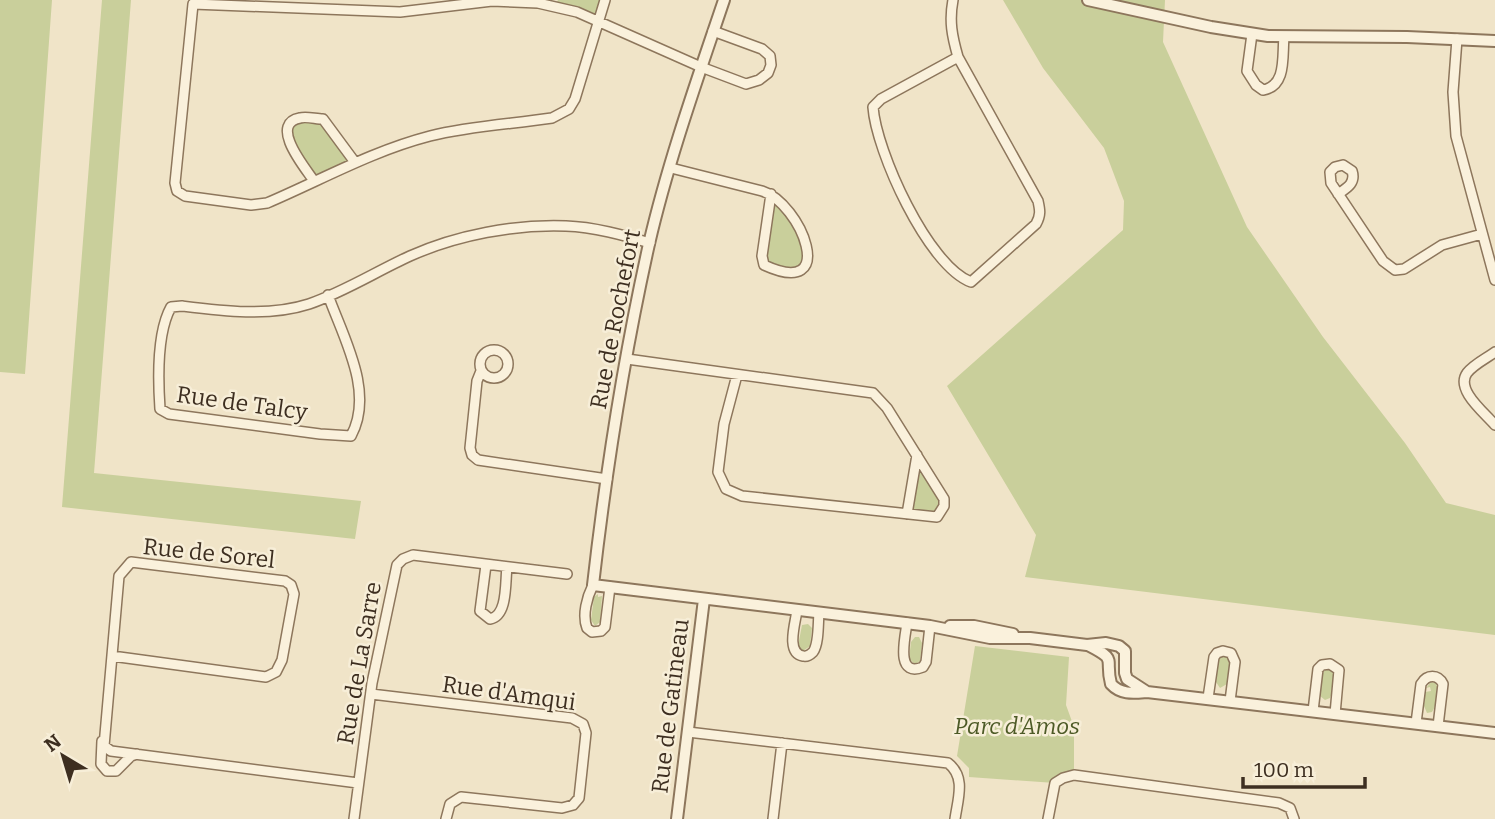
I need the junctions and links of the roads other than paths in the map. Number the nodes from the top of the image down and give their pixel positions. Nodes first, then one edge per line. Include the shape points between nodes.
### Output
1 (605, 0) edge
2 (724, 0) edge
3 (953, 0) edge
4 (1088, 0) edge
5 (193, 2) edge
6 (257, 3) edge
7 (557, 3) edge
8 (598, 21) junction
9 (713, 30) junction
10 (1252, 34) junction
11 (1284, 37) junction
12 (1457, 39) junction
13 (1495, 41) edge
14 (958, 57) junction
15 (701, 67) junction
16 (354, 161) junction
17 (671, 168) junction
18 (314, 181) junction
19 (771, 194) junction
20 (1338, 194) dead end
21 (1482, 234) junction
22 (650, 243) junction
23 (1495, 280) edge
24 (328, 295) junction
25 (1495, 352) edge
26 (627, 359) junction
27 (481, 371) dead end
28 (737, 375) junction
29 (1495, 425) edge
30 (917, 455) junction
31 (607, 479) junction
32 (907, 514) junction
33 (486, 565) junction
34 (507, 567) junction
35 (567, 574) dead end
36 (593, 585) junction
37 (610, 587) junction
38 (704, 599) junction
39 (797, 610) junction
40 (819, 613) junction
41 (907, 623) junction
42 (930, 626) junction
43 (1087, 645) junction
44 (112, 656) junction
45 (1147, 692) junction
46 (371, 694) junction
47 (1208, 698) junction
48 (1230, 701) junction
49 (1312, 711) junction
50 (1335, 714) junction
51 (1416, 723) junction
52 (1438, 726) junction
53 (688, 732) junction
54 (1495, 733) edge
55 (102, 739) junction
56 (782, 743) junction
57 (140, 754) junction
58 (358, 783) junction
59 (354, 819) edge
60 (446, 819) edge
61 (677, 819) edge
62 (773, 819) edge
63 (955, 819) edge
64 (1048, 819) edge
65 (1294, 819) edge

1 - 8 street
2 - 9 street, Rue de Rochefort
3 - 14 street via 950,18
4 - 10 street
5 - 6 street
5 - 18 street via 177,191 251,205 267,203
6 - 7 street via 400,12 492,1
7 - 8 street
8 - 15 street
8 - 16 street via 575,99 561,115 430,136
9 - 15 street, Rue de Rochefort
9 - 15 street via 762,49 770,56 771,65 759,80 746,84
10 - 11 street
10 - 11 street via 1247,71 1264,90 1279,80
11 - 12 street
12 - 13 street
12 - 21 street via 1454,125
14 - 14 street via 1041,211 1036,224 971,282 948,267 913,217 897,185 873,107
15 - 17 street, Rue de Rochefort
16 - 18 street
16 - 18 street via 323,119 299,118 288,130 289,143
17 - 19 street
17 - 22 street, Rue de Rochefort
19 - 19 street via 791,213 807,249 808,261 796,274 764,265
20 - 21 street via 1383,261 1395,270 1442,245
21 - 23 street
22 - 24 street, Rue de Talcy via 566,226 513,229 435,247
22 - 26 street, Rue de Rochefort
24 - 24 street, Rue de Talcy via 357,374 360,414 351,436 183,416 160,409 164,320 171,307 254,312 309,304
25 - 29 street via 1469,371 1464,387
26 - 28 street
26 - 31 street, Rue de Rochefort
27 - 31 street via 472,456
28 - 30 street via 873,393
28 - 32 street via 718,472 726,489 742,496
30 - 32 street
30 - 32 street via 944,506 937,517
31 - 36 street, Rue de Rochefort
33 - 34 street, Rue de La Sarre
33 - 34 street via 480,611 490,619 501,612
33 - 46 street, Rue de La Sarre via 413,555 397,565
34 - 35 street, Rue de La Sarre
36 - 37 street
36 - 37 street via 585,624 592,632 605,627
37 - 38 street
38 - 39 street
38 - 53 street, Rue de Gatineau
39 - 40 street
39 - 40 street via 793,647 804,656 814,650
40 - 41 street
41 - 42 street
41 - 42 street via 903,660 914,669 926,662
42 - 43 street via 982,627
43 - 45 street via 1108,657 1115,689
43 - 45 street via 1121,647 1126,654 1126,678
44 - 44 street, Rue de Sorel via 266,677 276,672 282,660 294,594 291,585 131,562 120,576
44 - 55 street, Rue de Sorel
45 - 47 street
46 - 58 street, Rue de La Sarre
46 - 60 street, Rue d'Amqui via 572,718 584,726 579,798 573,805 562,808 461,797 448,807
47 - 48 street
47 - 48 street via 1214,657 1226,651 1235,660
48 - 49 street
49 - 50 street
49 - 50 street via 1318,669 1330,664 1339,670
50 - 51 street
51 - 52 street
51 - 52 street via 1421,684 1432,676 1443,684
52 - 54 street
53 - 56 street
53 - 61 street, Rue de Gatineau
55 - 57 street via 111,751
55 - 57 street, Rue de Sorel via 101,764 107,771 116,771 131,756
56 - 62 street
56 - 63 street via 948,763 960,779
57 - 58 street
58 - 59 street, Rue de La Sarre
64 - 65 street via 1055,783 1074,775 1279,803 1290,808

